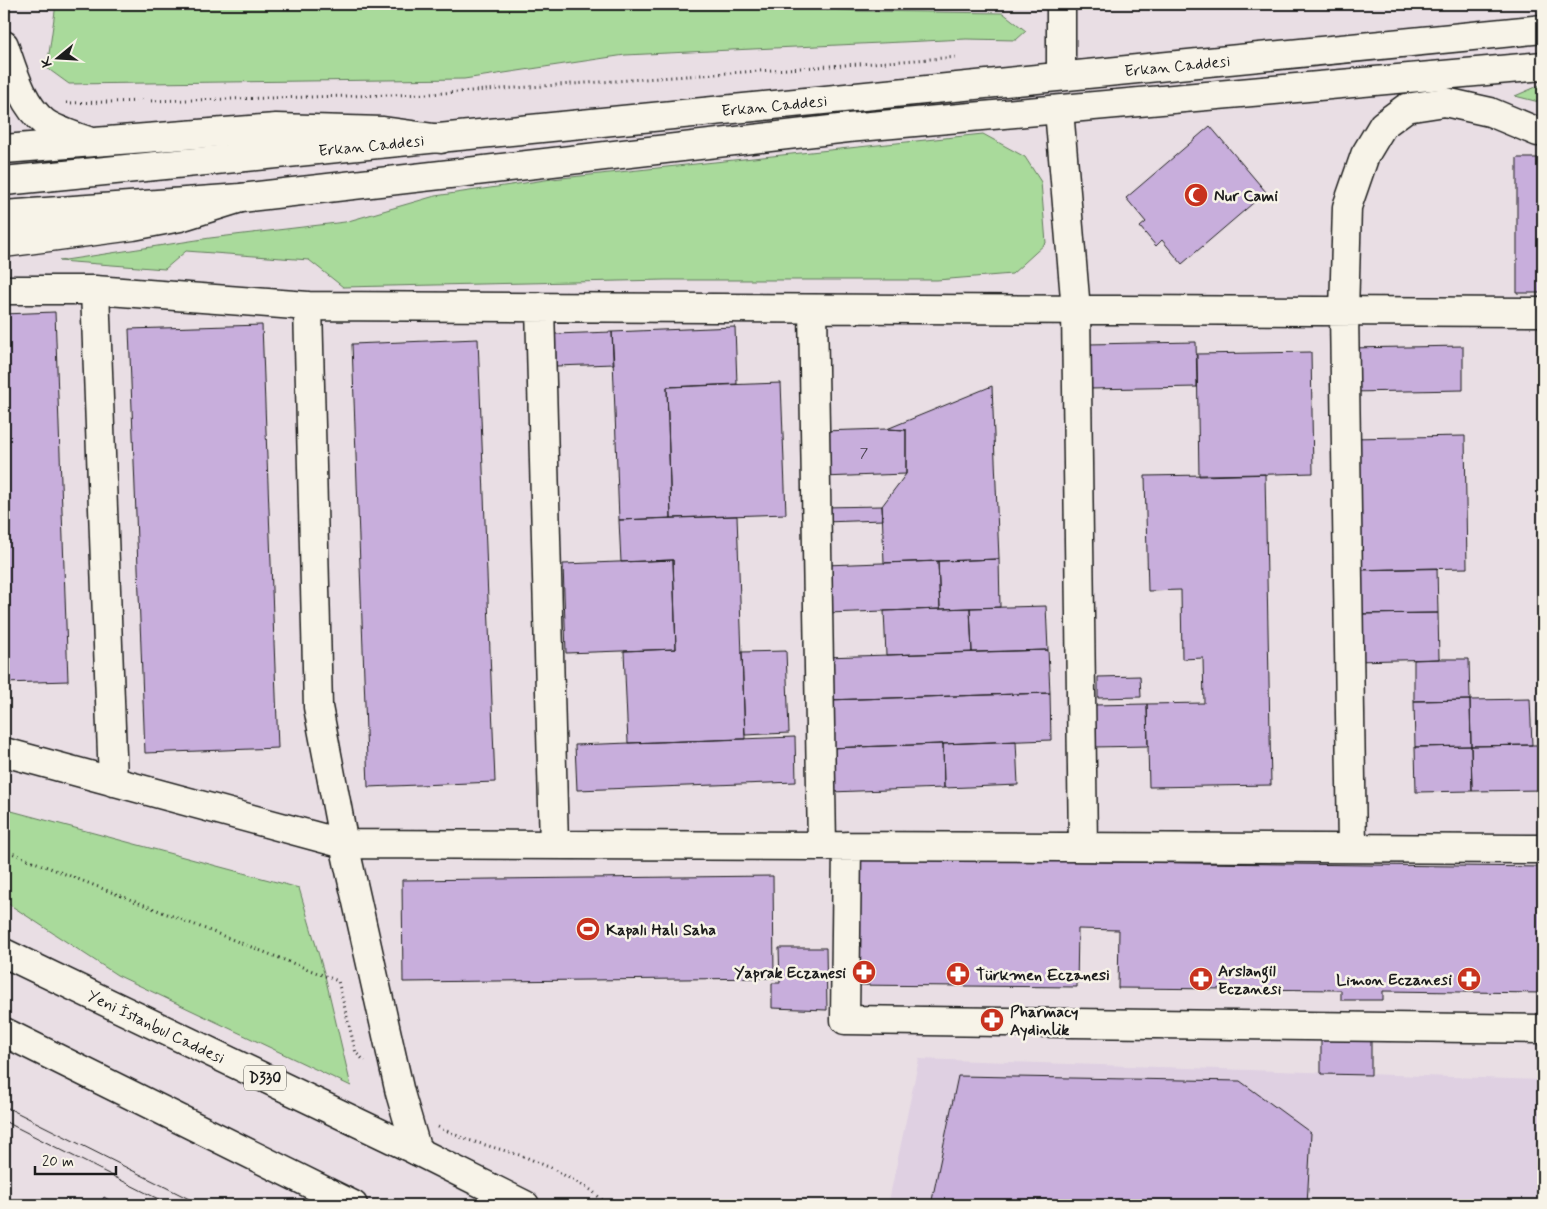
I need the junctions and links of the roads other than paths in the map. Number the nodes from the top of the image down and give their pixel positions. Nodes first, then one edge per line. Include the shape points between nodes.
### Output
1 (1061, 4) edge
2 (1543, 29) edge
3 (4, 45) edge
4 (1543, 66) edge
5 (1061, 75) junction
6 (1059, 110) junction
7 (1543, 132) edge
8 (441, 139) junction
9 (88, 141) junction
10 (4, 149) edge
11 (4, 181) edge
12 (241, 198) junction
13 (4, 215) edge
14 (4, 243) edge
15 (4, 290) edge
16 (95, 290) junction
17 (308, 306) junction
18 (540, 307) junction
19 (813, 309) junction
20 (1076, 310) junction
21 (1344, 312) junction
22 (1543, 312) edge
23 (4, 752) edge
24 (113, 782) junction
25 (344, 844) junction
26 (554, 845) junction
27 (834, 846) junction
28 (1083, 847) junction
29 (1352, 848) junction
30 (1543, 849) edge
31 (4, 952) edge
32 (1543, 1029) edge
33 (4, 1032) edge
34 (417, 1151) junction
35 (353, 1205) edge
36 (525, 1205) edge

1 - 5 main road
2 - 5 main road, Erkan Caddesi
3 - 9 main road via 18,83 33,110 46,123
4 - 6 main road, Erkan Caddesi
5 - 8 main road, Erkan Caddesi
6 - 12 main road, Erkan Caddesi via 848,128
6 - 20 main road
7 - 21 main road via 1490,112 1445,102 1406,108 1382,125 1365,155 1347,207
8 - 9 main road via 383,131 276,128
8 - 11 main road, Erkan Caddesi
9 - 10 main road
12 - 13 main road, Erkan Caddesi
12 - 14 main road via 180,218
15 - 16 main road
16 - 17 main road
16 - 24 main road
17 - 18 main road
17 - 25 main road via 318,707
18 - 19 main road
18 - 26 main road
19 - 20 main road
19 - 27 main road
20 - 21 main road
20 - 28 main road
21 - 22 main road
21 - 29 main road
23 - 24 main road
24 - 25 main road
25 - 26 main road
25 - 34 main road via 400,1094
26 - 27 main road
27 - 28 main road
27 - 32 main road via 845,1020
28 - 29 main road
29 - 30 main road
31 - 34 main road, Yeni İstanbul Caddesi / D330
33 - 35 main road
34 - 36 main road, Yeni İstanbul Caddesi / D330

